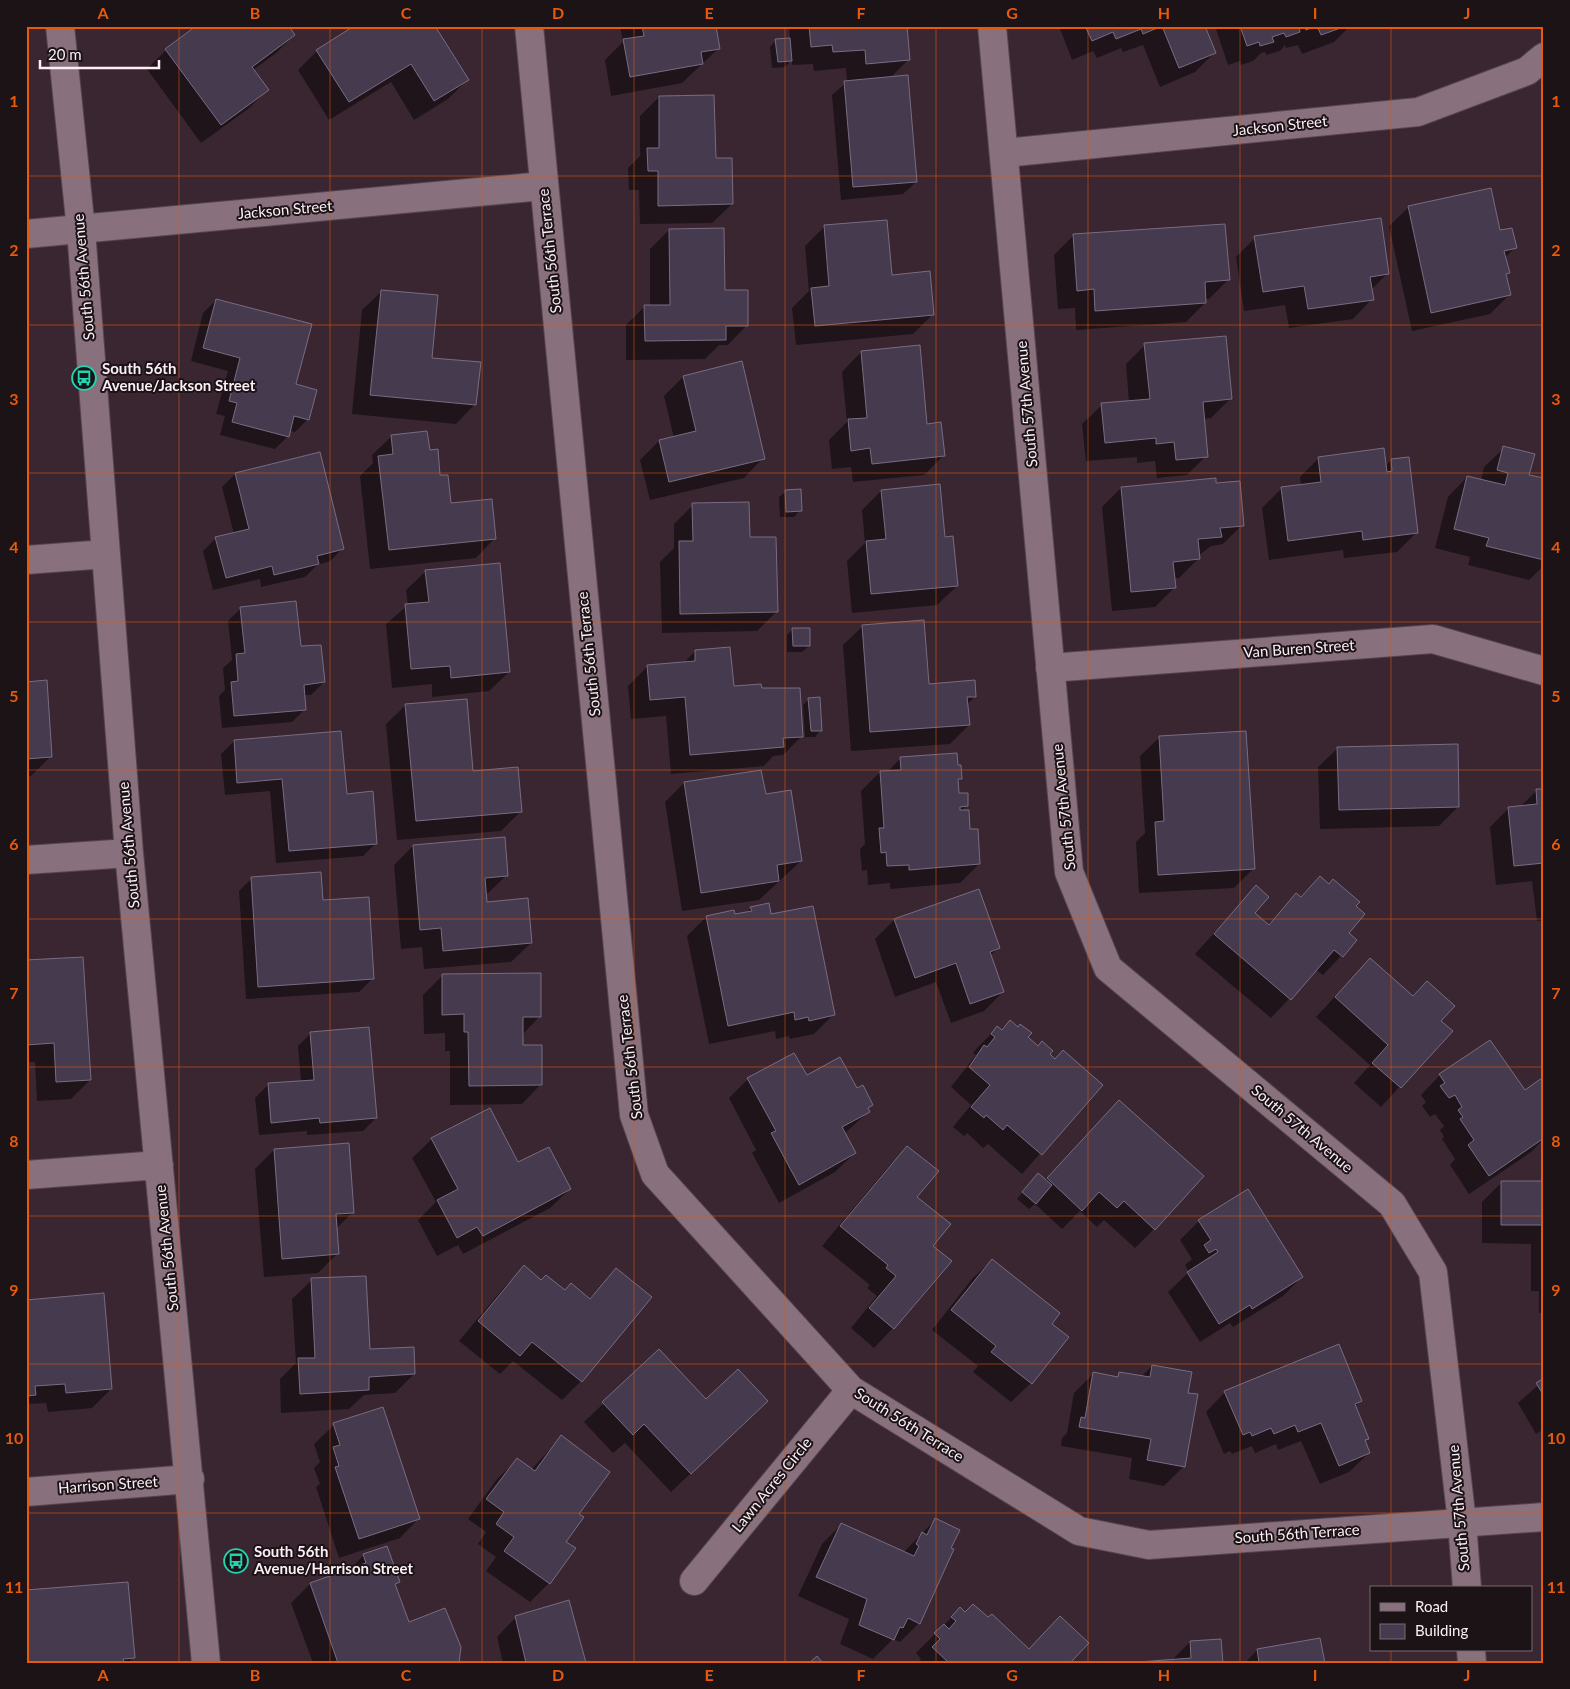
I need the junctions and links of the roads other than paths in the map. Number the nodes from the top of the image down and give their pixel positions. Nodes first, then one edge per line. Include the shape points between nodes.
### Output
1 (60, 26) edge
2 (529, 26) edge
3 (992, 26) edge
4 (1544, 57) edge
5 (1004, 153) junction
6 (543, 186) junction
7 (81, 230) junction
8 (26, 234) edge
9 (106, 554) junction
10 (26, 560) edge
11 (1050, 668) junction
12 (1544, 671) edge
13 (129, 853) junction
14 (26, 860) edge
15 (159, 1165) junction
16 (26, 1175) edge
17 (851, 1390) junction
18 (190, 1479) junction
19 (26, 1492) edge
20 (1544, 1517) edge
21 (1462, 1522) junction
22 (694, 1580) dead end
23 (1467, 1586) edge
24 (206, 1663) edge

1 - 7 street, South 56th Avenue
2 - 6 street, South 56th Terrace
3 - 5 street, South 57th Avenue
4 - 5 street, Jackson Street via 1527,71 1418,112
5 - 11 street, South 57th Avenue
6 - 7 street, Jackson Street
6 - 17 street, South 56th Terrace via 634,1115 655,1174
7 - 8 street, Jackson Street
7 - 9 street, South 56th Avenue
9 - 10 street
9 - 13 street, South 56th Avenue
11 - 12 street, Van Buren Street via 1433,639
11 - 21 street, South 57th Avenue via 1069,872 1108,968 1392,1204 1434,1272
13 - 14 street
13 - 15 street, South 56th Avenue
15 - 16 street
15 - 18 street, South 56th Avenue
17 - 21 street, South 56th Terrace via 1079,1531 1149,1546
17 - 22 street, Lawn Acres Circle
18 - 19 street, Harrison Street
18 - 24 street, South 56th Avenue
20 - 21 street
21 - 23 street, South 57th Avenue

